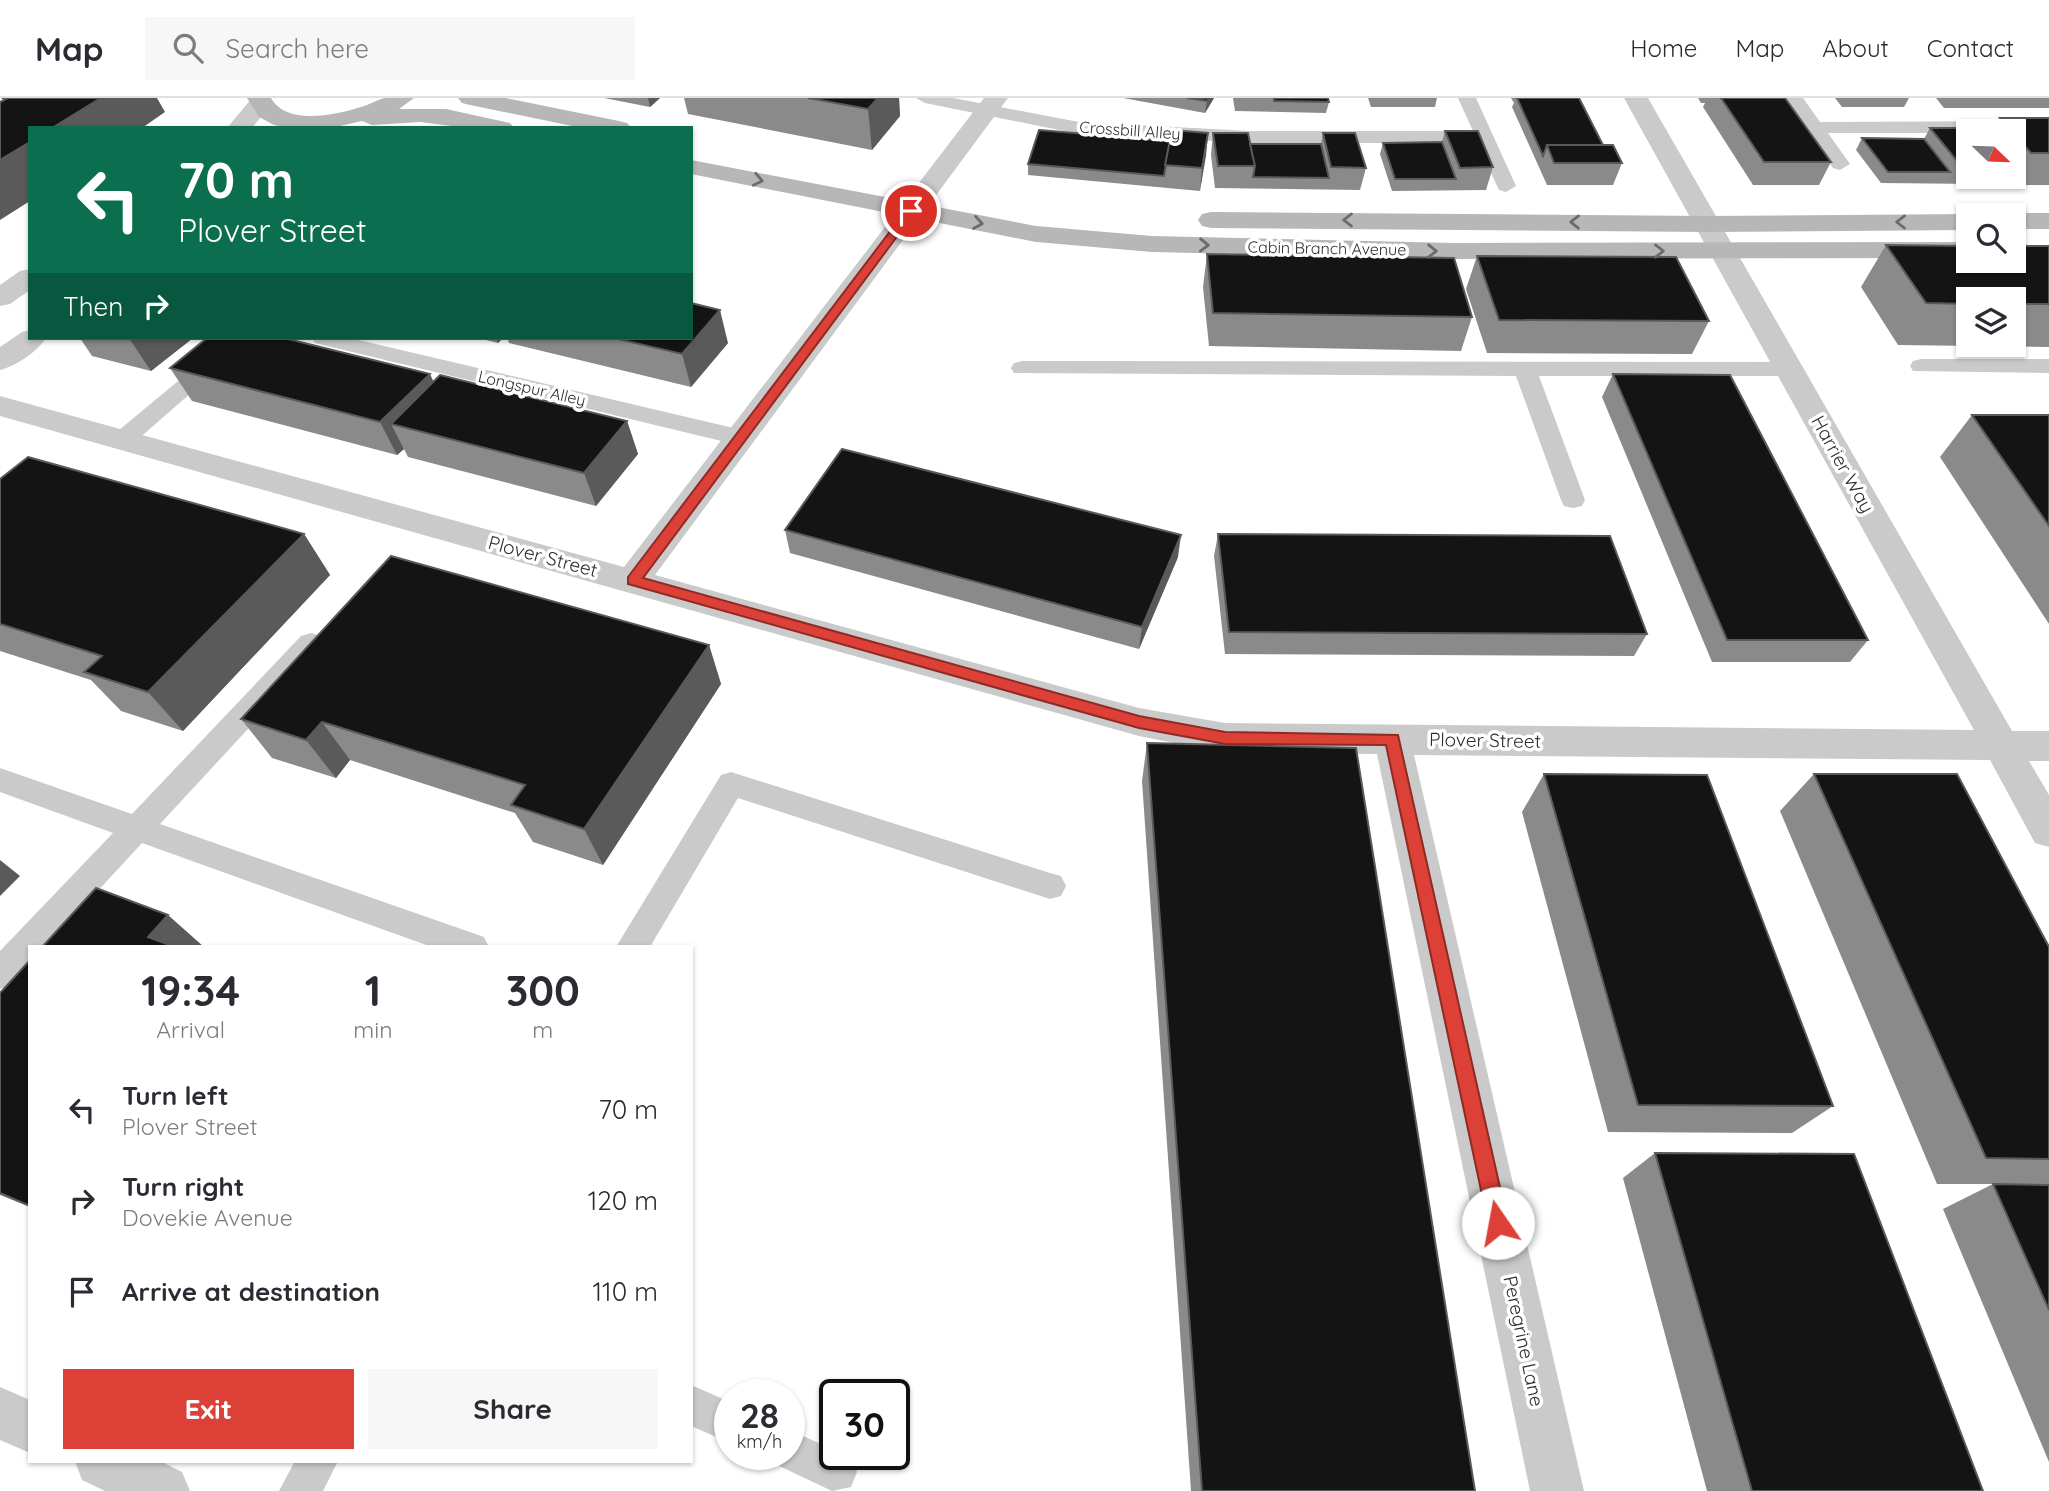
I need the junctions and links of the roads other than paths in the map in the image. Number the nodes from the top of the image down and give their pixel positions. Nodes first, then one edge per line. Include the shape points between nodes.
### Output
1 (402, 98) edge
2 (469, 98) edge
3 (925, 98) edge
4 (1467, 98) edge
5 (1636, 98) edge
6 (1794, 98) edge
7 (259, 101) edge
8 (992, 104) edge
9 (335, 123) edge
10 (240, 126) edge
11 (493, 126) edge
12 (609, 126) edge
13 (2049, 127) edge
14 (1814, 128) junction
15 (1484, 137) junction
16 (1840, 164) dead end
17 (693, 167) edge
18 (1506, 186) dead end
19 (923, 194) junction
20 (1184, 219) dead end
21 (2026, 221) edge
22 (2049, 221) edge
23 (1956, 222) edge
24 (1708, 224) junction
25 (1956, 250) edge
26 (1724, 251) junction
27 (28, 277) edge
28 (0, 298) edge
29 (29, 340) edge
30 (241, 340) edge
31 (331, 340) edge
32 (0, 362) edge
33 (1921, 366) dead end
34 (2049, 366) edge
35 (1021, 368) dead end
36 (1525, 369) junction
37 (1790, 369) junction
38 (0, 406) edge
39 (742, 438) junction
40 (121, 441) junction
41 (1573, 500) dead end
42 (633, 580) junction
43 (333, 620) edge
44 (1392, 739) junction
45 (2002, 747) junction
46 (2049, 747) edge
47 (0, 780) edge
48 (137, 828) junction
49 (2049, 831) edge
50 (1050, 886) dead end
51 (467, 945) edge
52 (633, 945) edge
53 (0, 974) edge
54 (693, 1406) edge
55 (714, 1416) edge
56 (805, 1457) edge
57 (105, 1463) edge
58 (317, 1463) edge
59 (836, 1472) dead end
60 (163, 1491) edge
61 (300, 1491) edge
62 (1557, 1491) edge

1 - 9 street
2 - 12 street
3 - 8 lane, Crossbill Alley
4 - 15 lane
5 - 24 street, Harrier Way
6 - 14 lane
7 - 9 street via 269,113 286,120
7 - 10 street
8 - 15 lane, Crossbill Alley via 1079,128 1250,137
8 - 19 street
9 - 11 street via 419,115
13 - 14 lane
14 - 16 lane
15 - 18 lane
17 -> 19 street, Cabin Branch Avenue
19 -> 26 street, Cabin Branch Avenue via 1036,234 1152,244
19 - 39 street
24 -> 20 street, Cabin Branch Avenue
21 - 22 street
23 -> 24 street, Cabin Branch Avenue
24 - 26 street, Harrier Way
25 - 26 street, Cabin Branch Avenue
26 - 37 street, Harrier Way
27 - 28 street
29 - 32 street
30 - 40 lane
31 - 39 lane, Longspur Alley
33 - 34 lane
35 - 36 lane
36 - 37 lane
36 - 41 lane
37 - 45 street, Harrier Way
38 - 40 street, Plover Street
39 - 42 street
40 - 42 street, Plover Street
42 - 44 street, Plover Street via 1139,722 1225,738
43 - 48 lane
44 - 45 street, Plover Street
44 - 62 street, Peregrine Lane
45 - 46 street, Plover Street
45 - 49 street, Harrier Way
47 - 48 lane
48 - 51 lane
48 - 53 lane
50 - 52 lane via 731,784
54 - 55 lane
56 - 59 lane
57 - 60 street
58 - 61 lane

